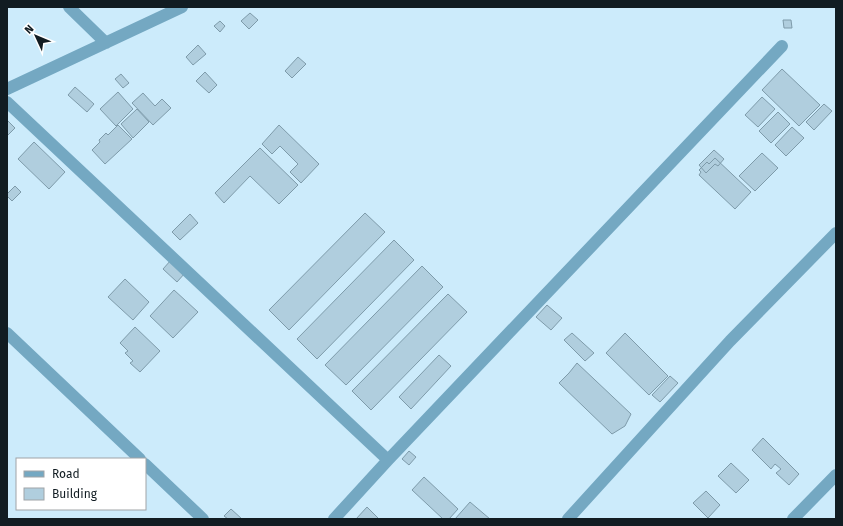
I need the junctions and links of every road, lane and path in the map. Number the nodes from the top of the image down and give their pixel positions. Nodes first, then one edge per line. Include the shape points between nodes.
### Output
1 (69, 7) edge
2 (182, 7) edge
3 (106, 43) junction
4 (782, 46) dead end
5 (7, 89) edge
6 (7, 102) edge
7 (836, 233) edge
8 (7, 333) edge
9 (139, 458) edge
10 (388, 460) junction
11 (146, 465) edge
12 (836, 475) edge
13 (203, 519) edge
14 (334, 519) edge
15 (568, 519) edge
16 (794, 519) edge

1 - 3 street
2 - 3 street
3 - 5 street
4 - 10 street
6 - 10 street
7 - 15 street via 730,341
8 - 9 street
10 - 14 street
11 - 13 street
12 - 16 street

